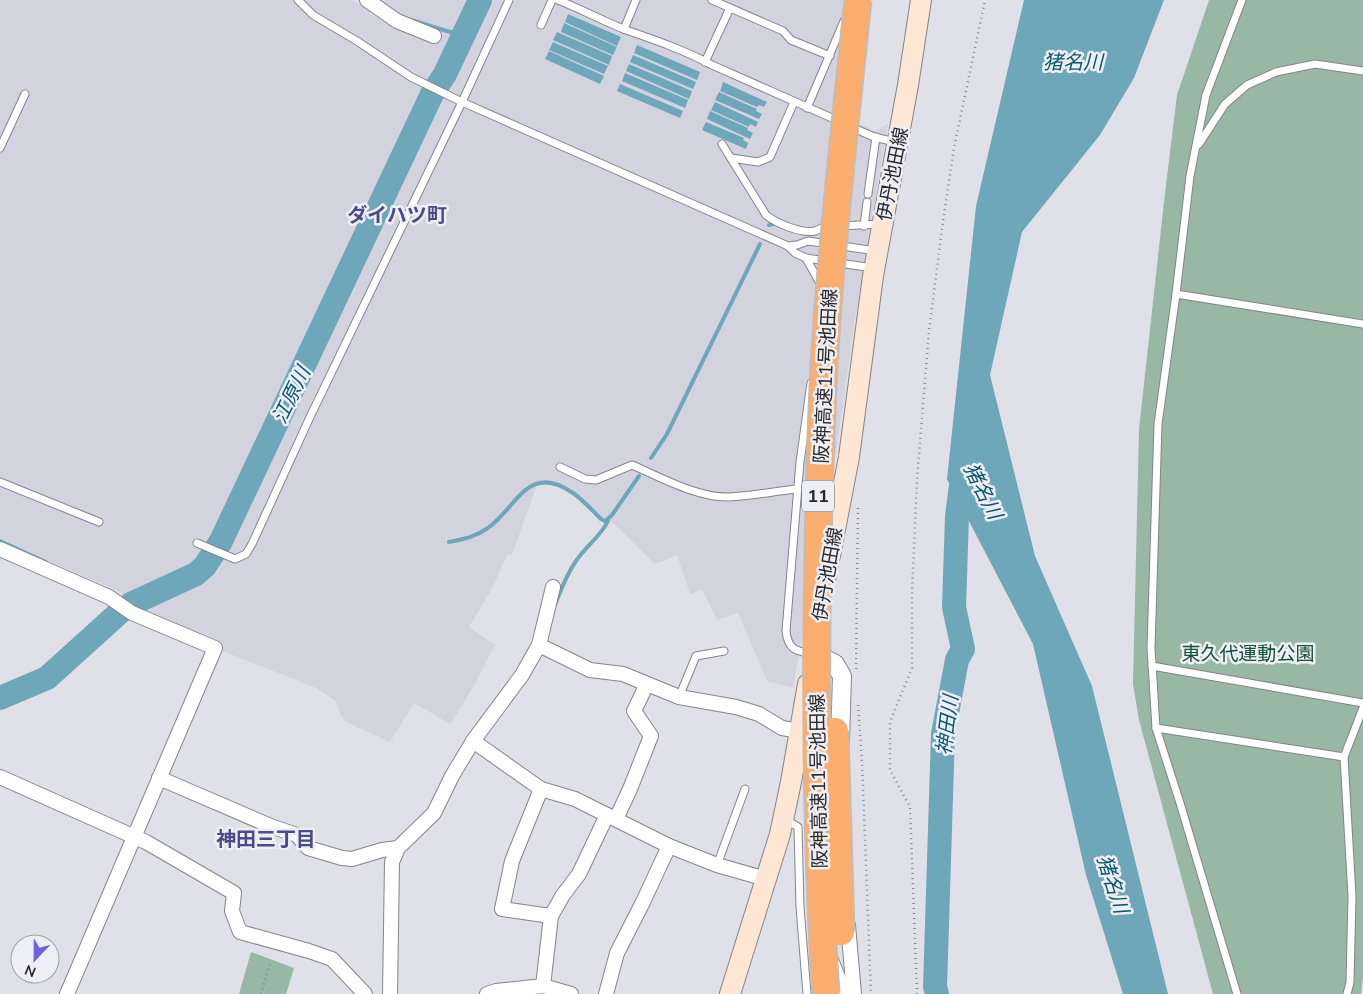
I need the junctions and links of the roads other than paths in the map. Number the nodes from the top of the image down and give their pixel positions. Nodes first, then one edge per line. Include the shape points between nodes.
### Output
1 (298, 0) edge
2 (366, 0) edge
3 (509, 0) edge
4 (552, 0) edge
5 (558, 0) edge
6 (579, 0) edge
7 (636, 0) edge
8 (712, 0) edge
9 (876, 0) edge
10 (921, 0) edge
11 (1242, 0) edge
12 (575, 7) junction
13 (730, 8) junction
14 (851, 8) edge
15 (541, 24) dead end
16 (624, 29) junction
17 (434, 36) dead end
18 (830, 56) junction
19 (705, 62) junction
20 (1363, 71) edge
21 (25, 94) dead end
22 (462, 102) junction
23 (794, 102) junction
24 (807, 108) junction
25 (876, 137) junction
26 (898, 142) junction
27 (722, 144) dead end
28 (0, 148) edge
29 (1195, 151) junction
30 (731, 158) junction
31 (873, 224) junction
32 (829, 244) junction
33 (788, 246) junction
34 (806, 258) junction
35 (876, 259) junction
36 (824, 260) junction
37 (822, 291) junction
38 (1176, 294) junction
39 (1363, 324) edge
40 (817, 350) dead end
41 (812, 379) dead end
42 (560, 467) dead end
43 (0, 482) edge
44 (798, 489) junction
45 (99, 522) dead end
46 (836, 524) junction
47 (198, 544) dead end
48 (0, 549) edge
49 (553, 587) dead end
50 (539, 645) junction
51 (724, 651) dead end
52 (812, 654) junction
53 (1152, 666) junction
54 (646, 684) junction
55 (679, 697) junction
56 (1363, 703) edge
57 (1363, 708) edge
58 (1156, 728) junction
59 (800, 731) junction
60 (473, 741) junction
61 (1344, 757) junction
62 (841, 776) junction
63 (0, 777) edge
64 (159, 778) junction
65 (541, 789) junction
66 (745, 789) dead end
67 (611, 817) junction
68 (783, 819) junction
69 (134, 837) junction
70 (669, 846) junction
71 (398, 848) junction
72 (716, 865) junction
73 (766, 879) junction
74 (551, 916) junction
75 (543, 986) junction
76 (68, 994) edge
77 (365, 994) edge
78 (390, 994) edge
79 (487, 994) edge
80 (571, 994) edge
81 (606, 994) edge
82 (730, 994) edge
83 (807, 994) edge
84 (826, 994) edge
85 (844, 994) edge
86 (854, 994) edge
87 (1237, 994) edge
88 (1347, 994) edge

1 - 22 lane via 313,15 411,77
2 - 17 street via 397,21
3 - 22 lane
4 - 15 lane
5 - 12 lane
6 - 12 lane
7 - 16 lane
8 - 13 lane
9 - 46 highway, 阪神高速11号池田線 / 11 via 845,324
10 - 26 main road, 伊丹池田線
11 - 29 lane via 1206,95
12 - 16 lane
13 - 18 lane
13 - 19 lane
14 - 18 lane
14 - 84 highway, 阪神高速11号池田線 / 11, bridge via 827,318 818,496 818,831
16 - 19 lane
18 - 24 lane
19 - 23 lane
20 - 29 lane via 1315,64 1276,72 1247,85 1225,104
21 - 28 lane
22 - 33 lane
22 - 47 lane via 310,416 252,544 246,554 235,559
23 - 24 lane
23 - 30 lane via 770,157 758,162
24 - 25 lane
25 - 26 lane
25 - 31 lane via 868,198
26 - 31 main road, 伊丹池田線
27 - 30 lane
29 - 38 lane
30 - 31 lane via 758,205 774,222 805,231 826,226
31 - 35 main road, 伊丹池田線
32 - 33 lane via 808,241
32 - 35 lane
32 - 36 lane
33 - 34 lane
34 - 36 lane
34 - 37 lane
35 - 36 lane
35 - 46 main road, 伊丹池田線 via 849,456
36 - 37 lane
37 - 40 lane
38 - 39 lane
38 - 53 lane via 1158,424
41 - 44 lane
42 - 44 lane via 585,479 596,480 632,465 684,486 728,497
43 - 45 lane
44 - 52 lane via 786,631 792,648
46 - 52 main road, 伊丹池田線
46 - 85 highway, 阪神高速11号池田線 / 11, bridge via 835,730
48 - 64 street via 215,648
49 - 50 street
50 - 54 street via 590,670 623,674
50 - 60 street via 522,675
51 - 55 lane via 696,656
52 - 59 main road, 伊丹池田線
52 - 62 street via 835,664 842,676
53 - 56 lane
53 - 58 lane
54 - 55 street
54 - 67 street via 634,711 651,736 630,789
55 - 59 street via 736,707 759,714 782,728
57 - 61 lane
58 - 61 lane
58 - 87 lane
59 - 68 main road, 伊丹池田線
60 - 65 street
60 - 71 street via 434,812
61 - 88 lane via 1352,896
62 - 85 street via 837,798 821,841 819,863 821,934
62 - 86 street
63 - 69 street
64 - 69 street
64 - 71 street via 297,835 308,848 342,858 352,859
65 - 67 street via 575,799
65 - 74 street via 512,861 502,909
66 - 72 lane
67 - 70 street
67 - 74 street
68 - 73 main road, 伊丹池田線
68 - 83 lane via 798,827
69 - 76 street
69 - 77 street via 234,893 232,911 240,932 332,959
70 - 72 street
70 - 81 street via 617,952
71 - 78 street via 392,862
72 - 73 street
73 - 82 main road, 伊丹池田線
74 - 75 street
75 - 79 street
75 - 80 street

